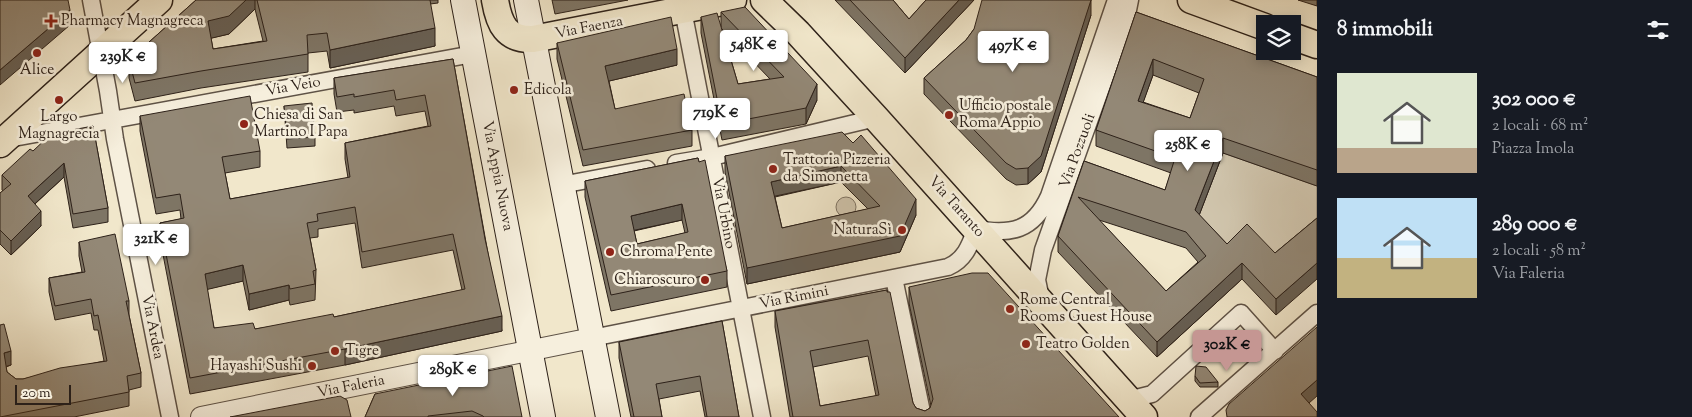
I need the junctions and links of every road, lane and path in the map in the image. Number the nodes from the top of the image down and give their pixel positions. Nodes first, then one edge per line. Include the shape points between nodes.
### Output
1 (91, 0) edge
2 (159, 0) edge
3 (463, 0) edge
4 (495, 0) edge
5 (526, 0) edge
6 (733, 0) edge
7 (764, 0) edge
8 (1116, 0) edge
9 (1130, 0) edge
10 (1190, 0) edge
11 (683, 10) junction
12 (1256, 23) edge
13 (533, 39) junction
14 (1301, 39) edge
15 (1317, 44) edge
16 (101, 53) junction
17 (473, 54) junction
18 (876, 118) junction
19 (112, 120) junction
20 (2, 142) edge
21 (712, 157) junction
22 (561, 185) junction
23 (976, 229) junction
24 (894, 278) junction
25 (1042, 303) junction
26 (741, 309) junction
27 (1317, 313) edge
28 (592, 338) junction
29 (1275, 351) junction
30 (530, 352) junction
31 (1122, 393) junction
32 (170, 417) edge
33 (201, 417) edge
34 (543, 417) edge
35 (608, 417) edge
36 (762, 417) edge
37 (923, 417) edge
38 (1144, 417) edge
39 (1199, 417) edge

1 - 16 street
2 - 16 main road
3 - 17 main road, Via Appia Nuova
4 - 13 main road via 500,21 507,30 522,39
5 - 13 main road
6 - 11 main road, Via Faenza
7 - 18 main road, Via Taranto
8 - 23 street, Via Pozzuoli via 1046,202 1032,221 1022,228 1002,232
9 - 25 street, Via Pozzuoli via 1043,250 1037,280
10 - 12 main road
11 - 13 main road, Via Faenza
11 - 21 street, Via Urbino
13 - 22 main road
14 - 15 main road
16 - 19 street
16 - 20 main road
17 - 19 street, Via Veio
17 - 30 main road, Via Appia Nuova
18 - 21 street
18 - 23 main road, Via Taranto
19 - 20 street
19 - 32 street, Via Ardea
21 - 22 street
21 - 26 street, Via Urbino
22 - 28 main road
23 - 24 street, Via Rimini via 968,250 955,263
23 - 25 main road, Via Taranto
24 - 26 street, Via Rimini
24 - 37 street
25 - 31 main road, Via Taranto
26 - 28 street, Via Rimini
26 - 36 street, Via Urbino
27 - 29 street
28 - 30 street
28 - 35 main road
29 - 31 street via 1241,313 1152,394 1136,398
29 - 39 street
30 - 33 street, Via Faleria
30 - 34 main road, Via Appia Nuova
31 - 38 main road, Via Taranto

